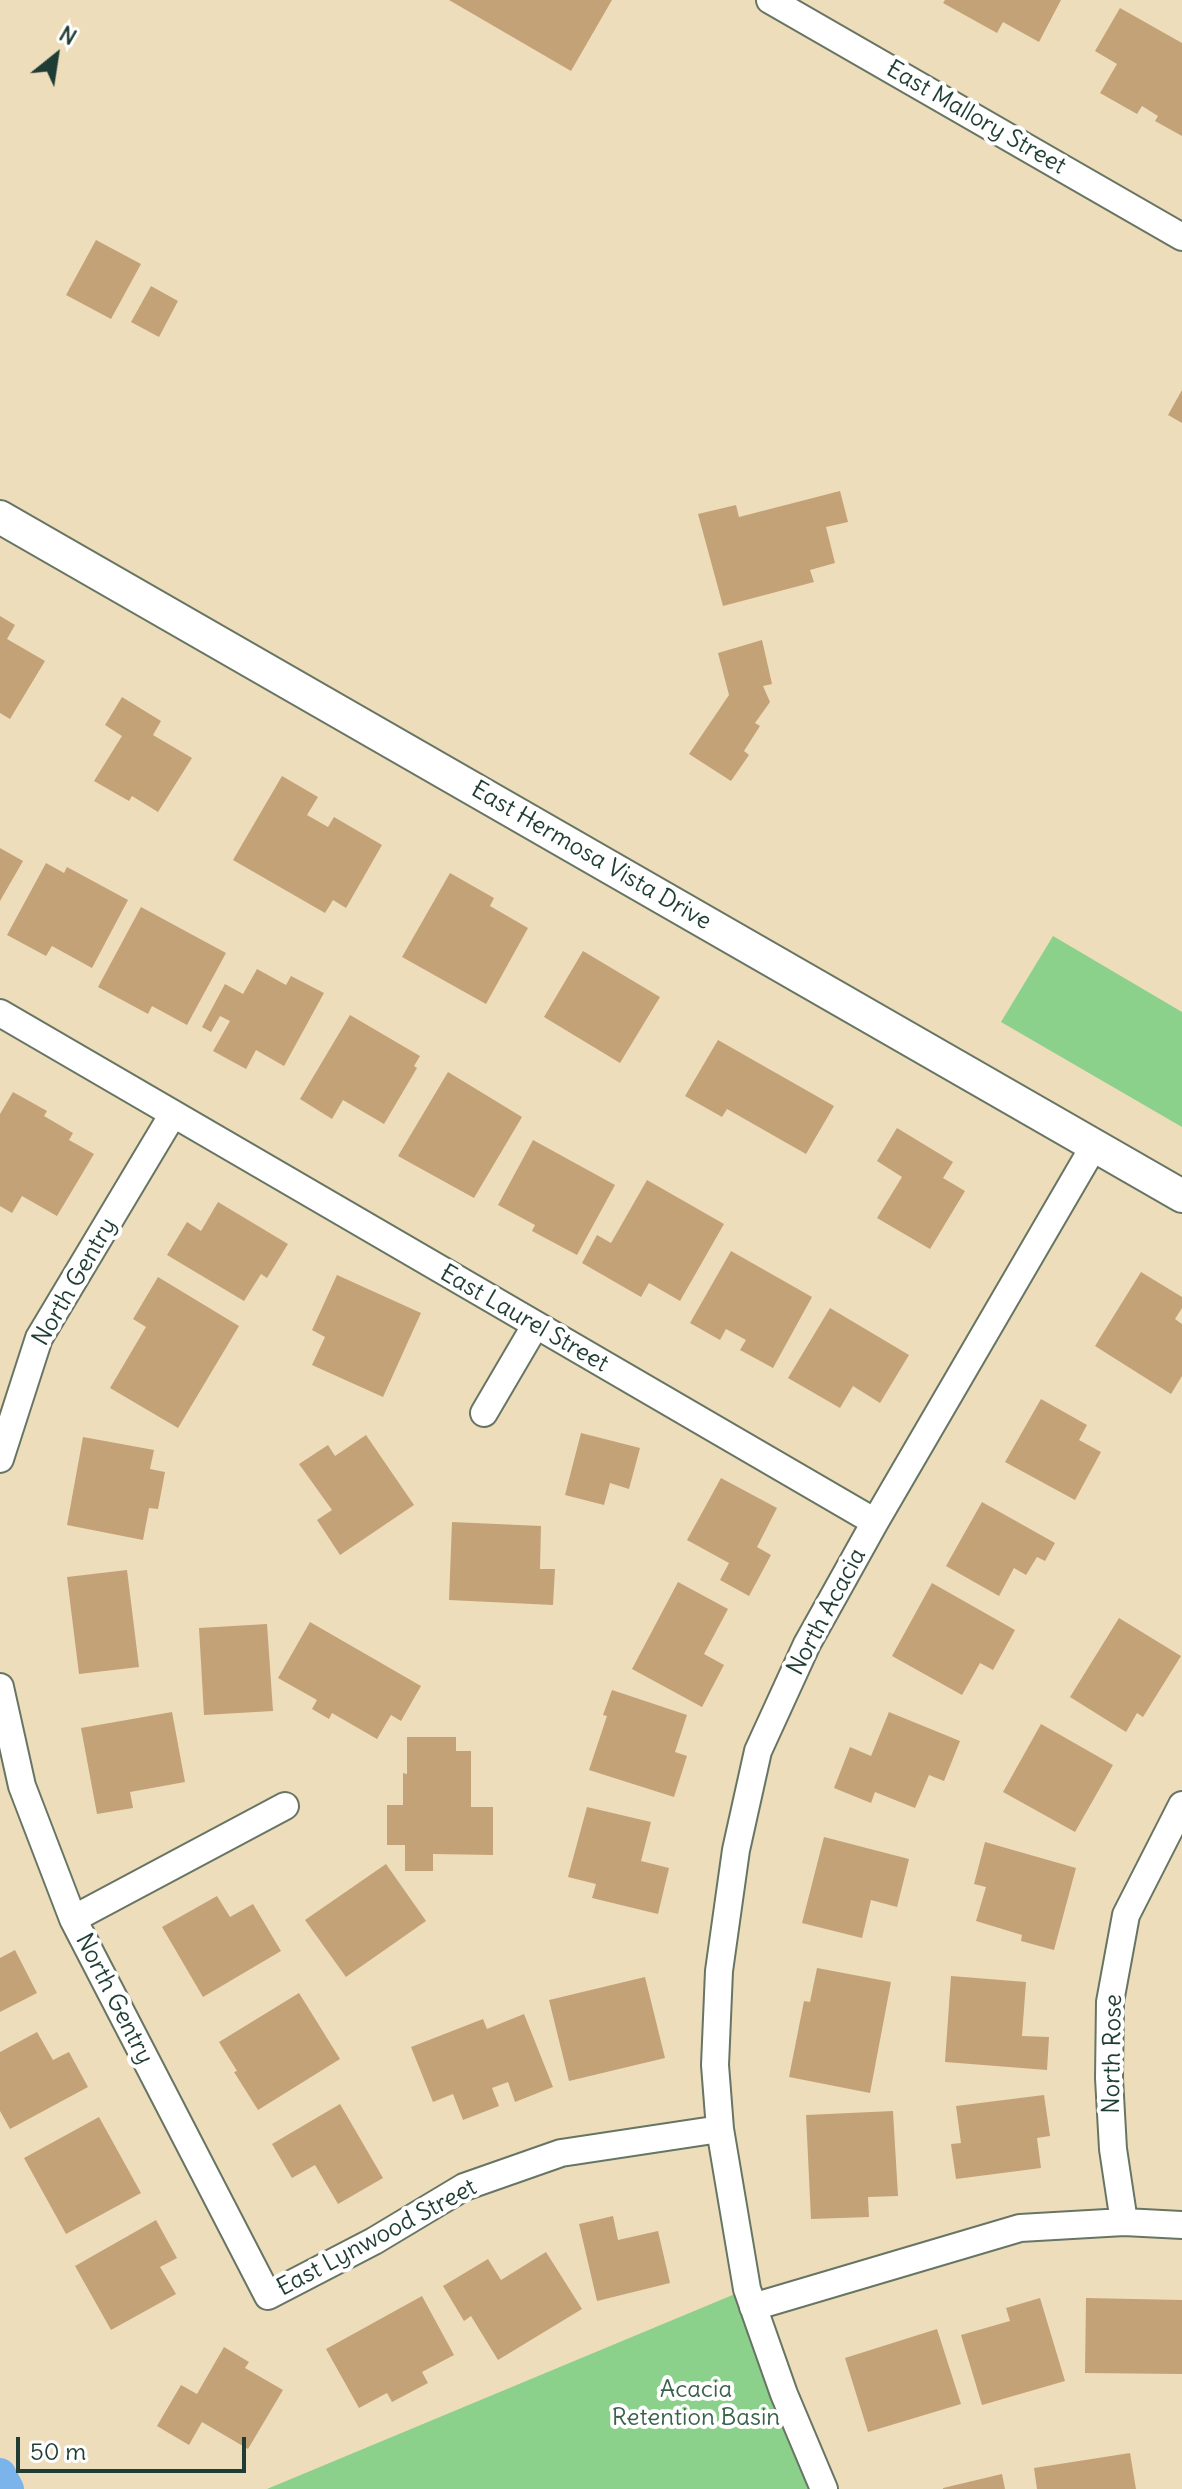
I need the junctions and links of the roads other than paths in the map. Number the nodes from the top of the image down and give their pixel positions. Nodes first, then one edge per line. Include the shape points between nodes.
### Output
1 (770, 0) edge
2 (1182, 237) edge
3 (0, 517) edge
4 (0, 1013) edge
5 (173, 1114) junction
6 (1094, 1146) junction
7 (1182, 1196) edge
8 (535, 1326) junction
9 (484, 1413) dead end
10 (0, 1459) edge
11 (875, 1522) junction
12 (0, 1687) edge
13 (1182, 1805) edge
14 (285, 1806) dead end
15 (73, 1919) junction
16 (720, 2129) junction
17 (1124, 2222) junction
18 (1182, 2225) edge
19 (268, 2296) joint
20 (753, 2307) junction
21 (824, 2489) edge

1 - 2 street, East Mallory Street
3 - 6 street, East Hermosa Vista Drive
4 - 5 street, East Laurel Street
5 - 8 street, East Laurel Street
5 - 10 street, North Gentry via 39,1338
6 - 7 street, East Hermosa Vista Drive
6 - 11 street, North Acacia
8 - 9 street
8 - 11 street, East Laurel Street
11 - 16 street, North Acacia via 807,1644 758,1751 736,1850 719,1971 715,2065
12 - 15 street, North Gentry via 22,1786
13 - 17 street, North Rose via 1126,1915 1110,2002 1113,2149
14 - 15 street
15 - 19 street, North Gentry
16 - 19 street, East Lynwood Street via 561,2153 464,2187
16 - 20 street, North Acacia
17 - 18 street
17 - 20 street via 1020,2228
20 - 21 street, North Acacia

